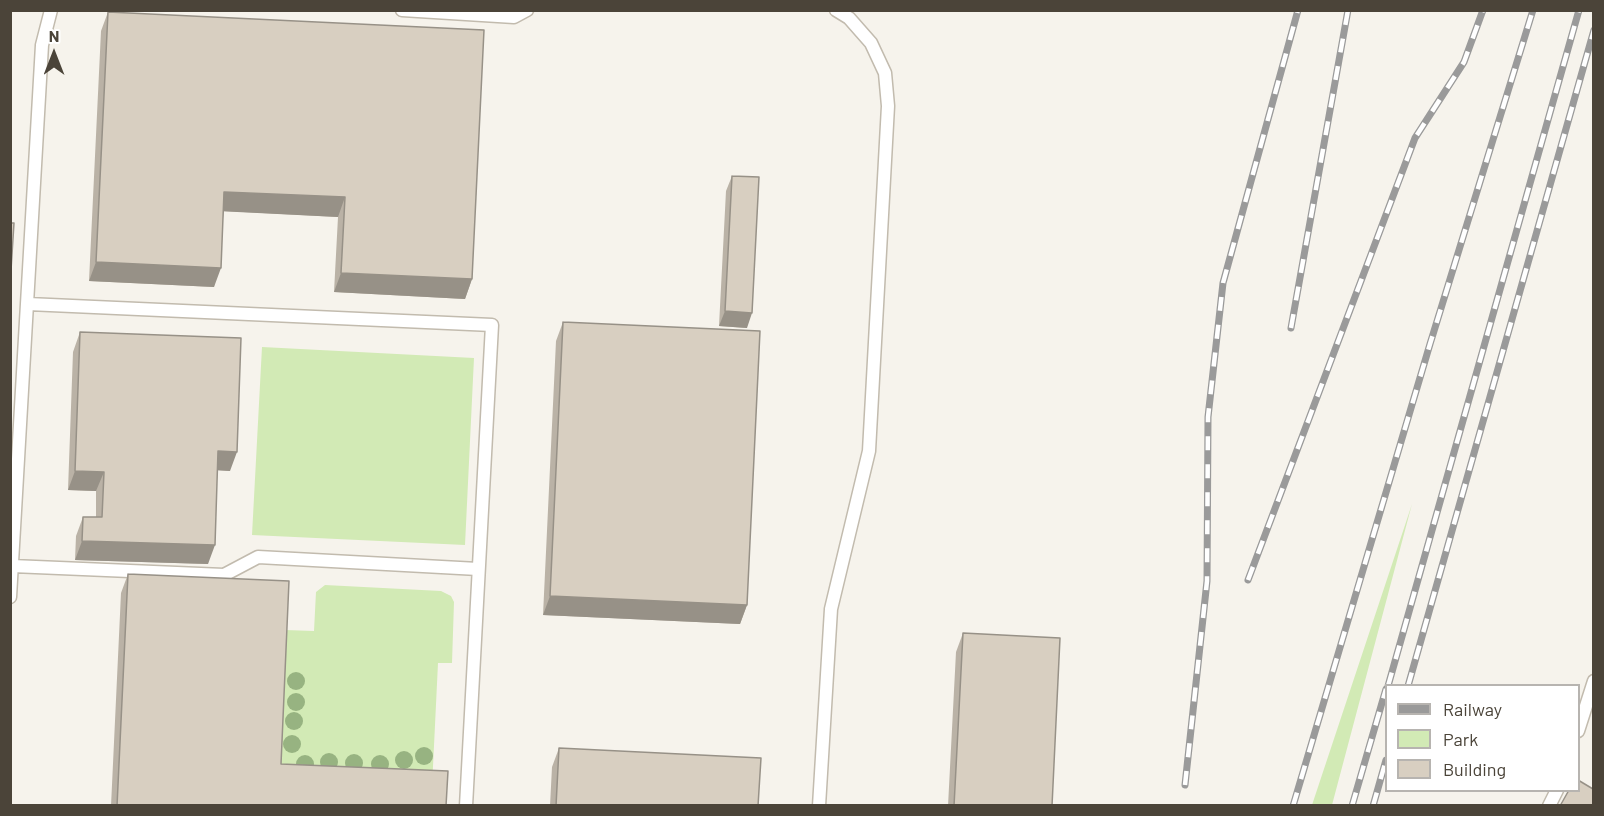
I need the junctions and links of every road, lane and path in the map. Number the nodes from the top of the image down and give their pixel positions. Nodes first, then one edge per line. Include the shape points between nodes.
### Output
1 (51, 10) edge
2 (402, 10) edge
3 (527, 10) edge
4 (836, 10) edge
5 (514, 14) edge
6 (28, 304) junction
7 (12, 566) junction
8 (478, 569) junction
9 (10, 597) edge
10 (1593, 681) edge
11 (1580, 724) edge
12 (1556, 792) edge
13 (466, 806) edge
14 (819, 806) edge
15 (1549, 806) edge

1 - 6 lane via 42,45
2 - 5 lane
3 - 5 lane
4 - 14 lane via 849,18 871,43 885,73 888,106 869,451 831,609
6 - 7 lane
6 - 8 lane via 492,325
7 - 8 lane via 224,574 258,557
7 - 9 lane
8 - 13 lane
10 - 11 lane
12 - 15 lane

